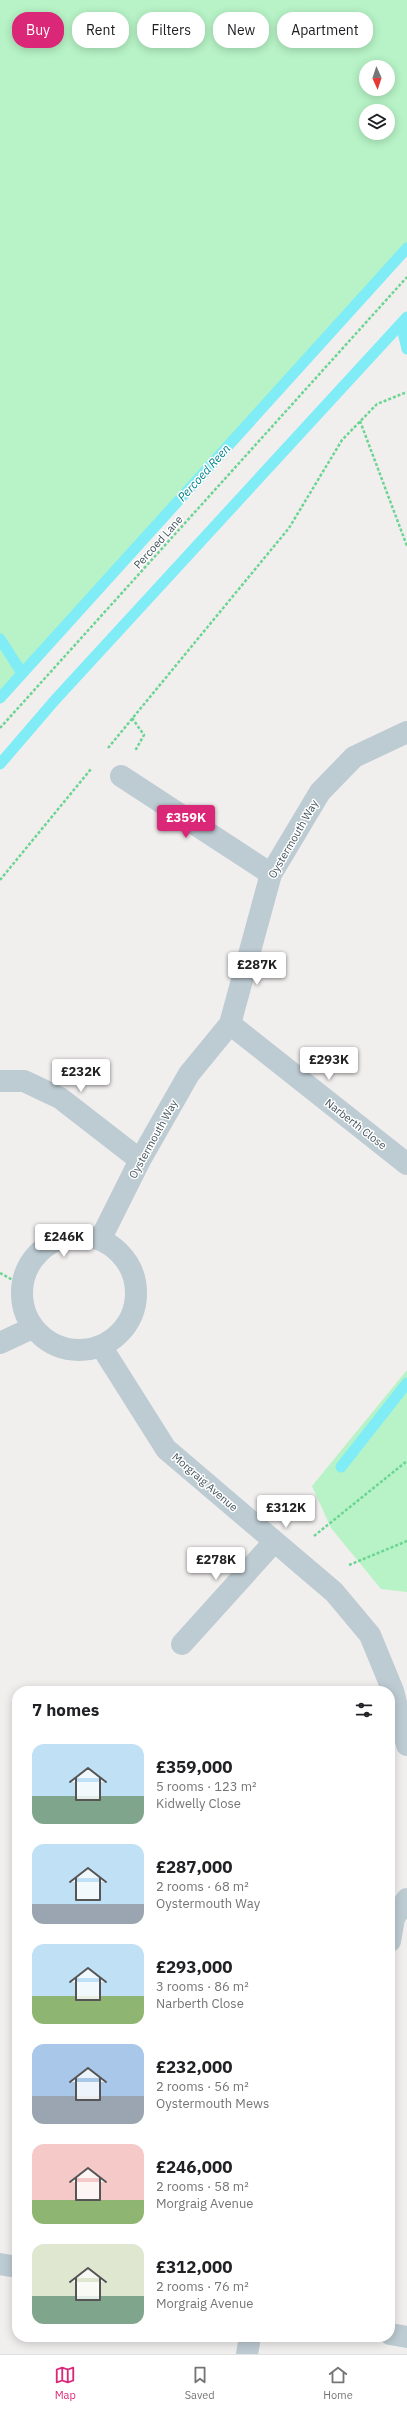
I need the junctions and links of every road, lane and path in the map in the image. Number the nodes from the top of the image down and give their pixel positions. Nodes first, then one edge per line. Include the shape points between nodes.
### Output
1 (407, 277) edge
2 (407, 392) edge
3 (360, 421) junction
4 (407, 546) edge
5 (132, 718) junction
6 (0, 728) edge
7 (407, 732) edge
8 (107, 749) dead end
9 (92, 767) dead end
10 (121, 776) joint
11 (271, 874) junction
12 (0, 880) edge
13 (230, 1024) junction
14 (0, 1081) edge
15 (140, 1160) junction
16 (407, 1164) edge
17 (100, 1240) junction
18 (0, 1273) edge
19 (22, 1285) junction
20 (32, 1328) junction
21 (0, 1343) edge
22 (101, 1346) junction
23 (407, 1461) edge
24 (407, 1540) edge
25 (274, 1542) junction
26 (291, 1556) junction
27 (334, 1592) junction
28 (182, 1644) dead end
29 (391, 1686) edge
30 (395, 1699) edge
31 (407, 1745) edge
32 (407, 1899) edge
33 (395, 1917) edge
34 (0, 2264) edge
35 (12, 2266) edge
36 (395, 2335) edge
37 (407, 2337) edge
38 (249, 2342) edge
39 (246, 2354) edge

1 - 6 path, Percoed Lane
2 - 3 path via 377,404
3 - 4 path
3 - 5 path via 342,440 288,528
5 - 8 path
5 - 10 path via 144,735
7 - 11 street, Oystermouth Way via 354,758 320,792
9 - 12 path
10 - 11 street
11 - 13 street, Oystermouth Way
13 - 15 street, Oystermouth Way via 189,1074
13 - 16 street, Narberth Close
14 - 15 street via 24,1081 60,1098
15 - 17 street, Oystermouth Way
17 - 19 street via 66,1237 40,1251 28,1265
17 - 22 street via 125,1259 133,1275 136,1293 133,1311 120,1332
18 - 19 path
19 - 20 street via 21,1298
20 - 21 street
20 - 22 street via 50,1343 69,1350 81,1351
22 - 25 street, Morgraig Avenue via 166,1448
23 - 26 path
24 - 27 path via 350,1564
25 - 26 street, Morgraig Avenue
25 - 28 street
26 - 27 street, Morgraig Avenue
27 - 29 street, Morgraig Avenue via 370,1636
30 - 31 street, Morgraig Avenue
32 - 33 street
34 - 35 street
36 - 37 street
38 - 39 street

